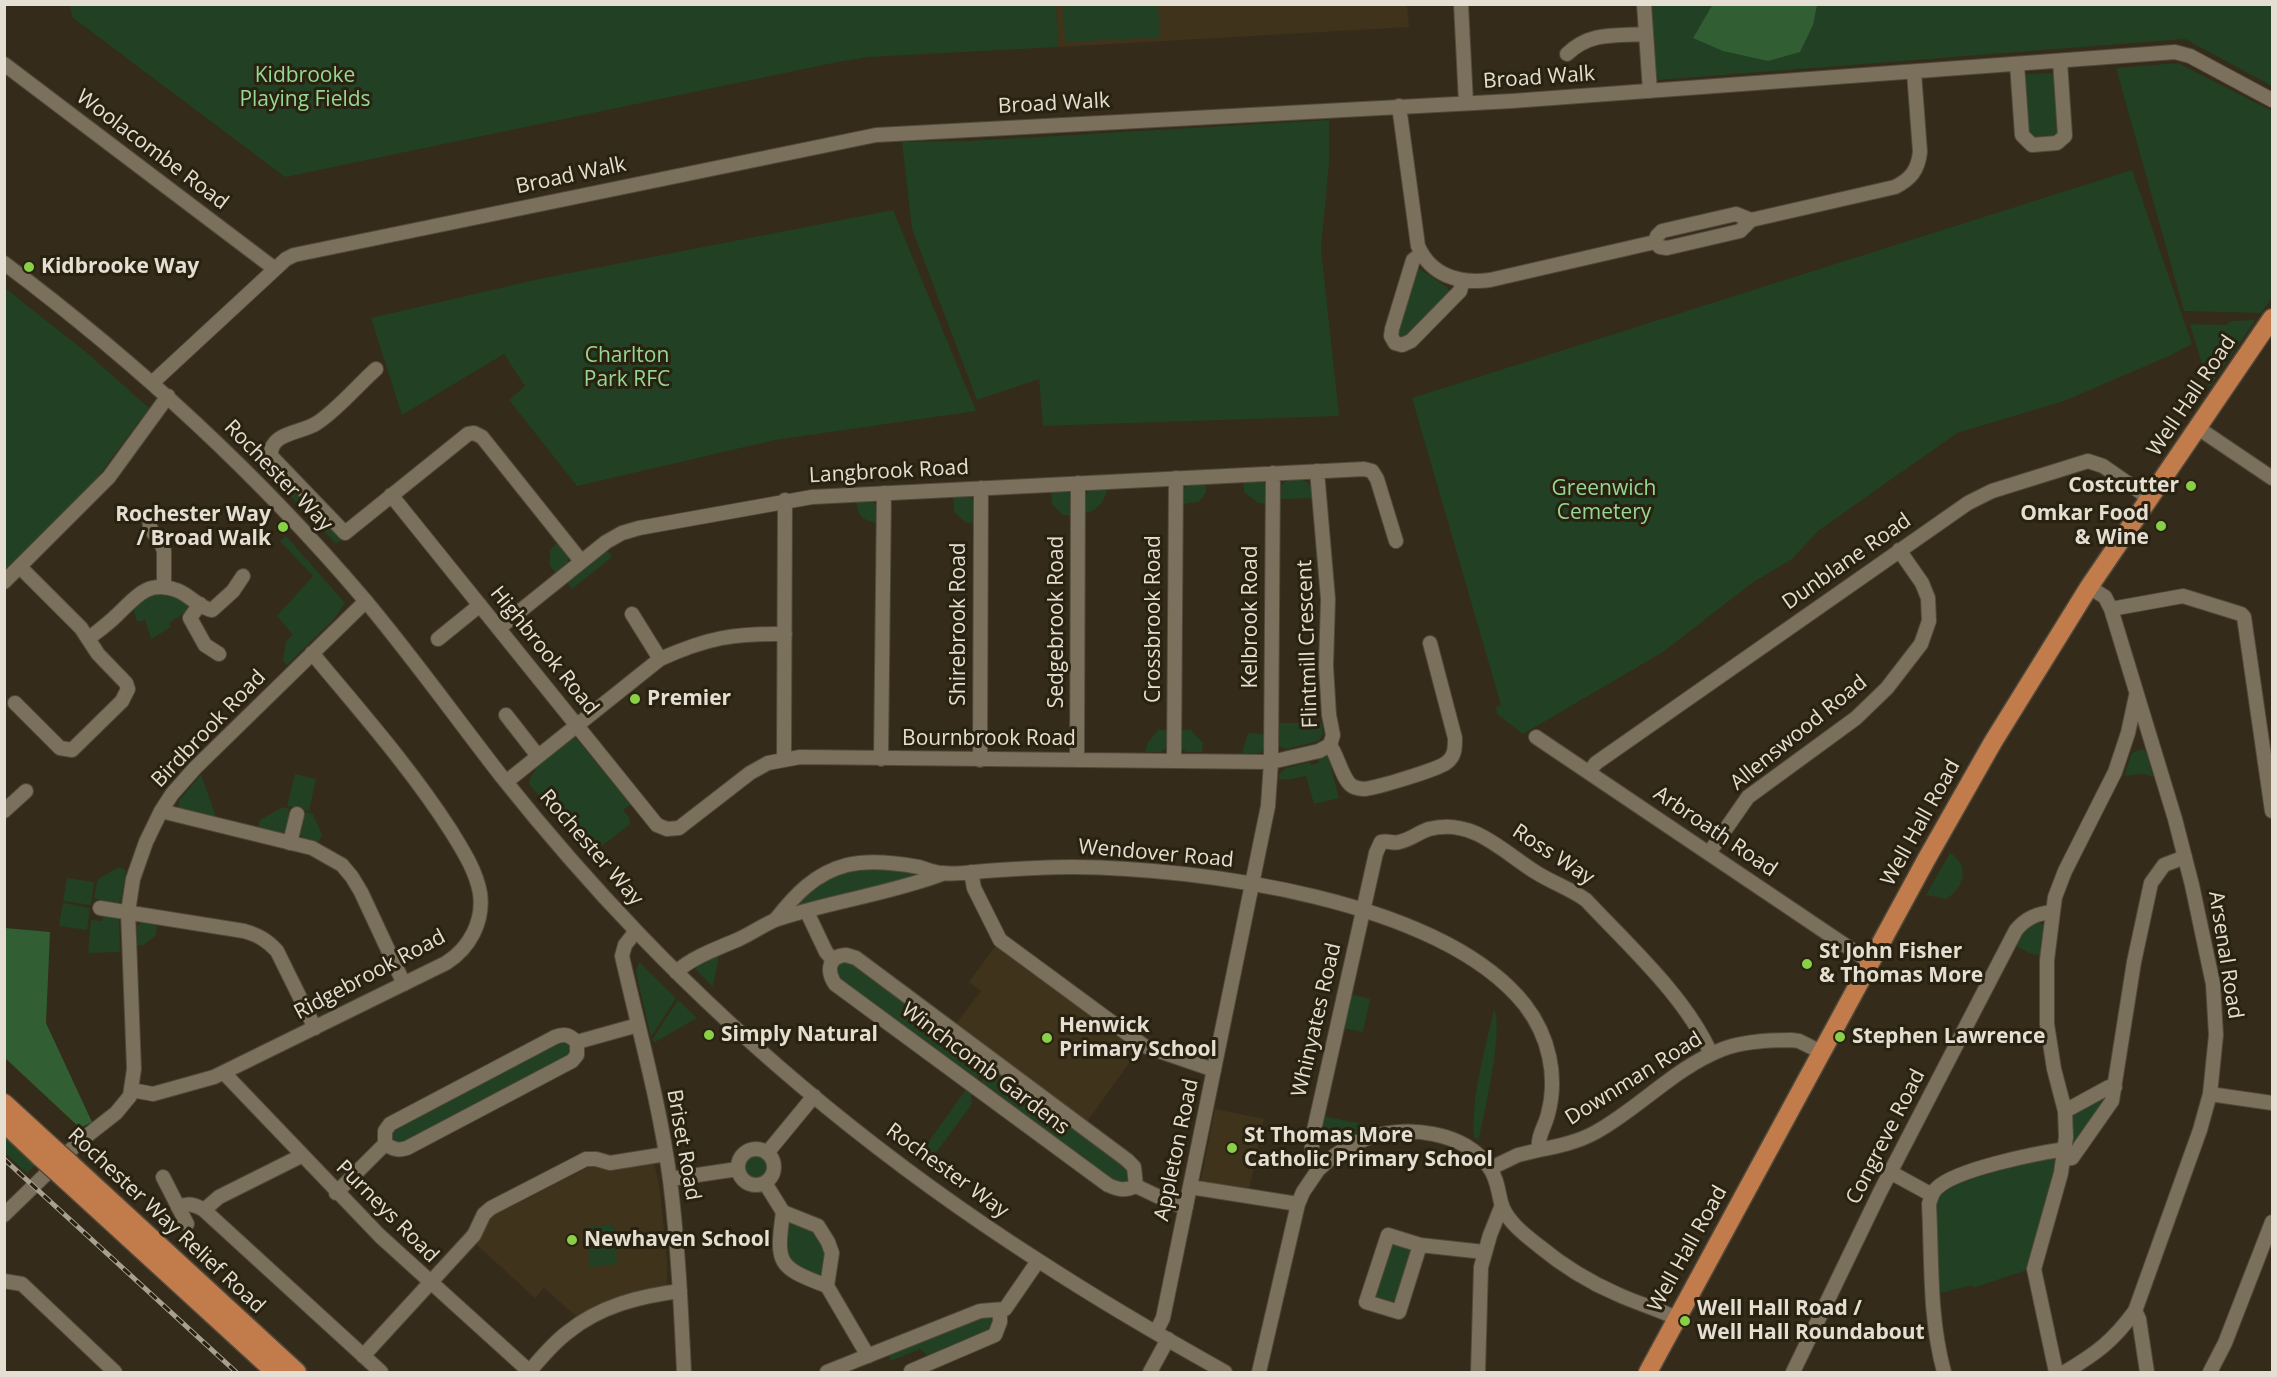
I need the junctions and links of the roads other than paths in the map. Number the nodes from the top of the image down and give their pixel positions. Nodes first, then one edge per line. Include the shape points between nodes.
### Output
1 (1461, 4) edge
2 (1644, 4) edge
3 (1646, 34) junction
4 (1571, 44) dead end
5 (2060, 61) junction
6 (4, 64) edge
7 (2017, 64) junction
8 (1914, 72) junction
9 (1650, 91) junction
10 (2272, 100) edge
11 (1466, 103) junction
12 (1399, 106) junction
13 (1421, 254) junction
14 (4, 263) edge
15 (275, 269) junction
16 (1463, 280) junction
17 (2272, 318) edge
18 (376, 369) dead end
19 (152, 383) junction
20 (168, 396) junction
21 (2198, 428) junction
22 (1317, 471) junction
23 (1274, 473) junction
24 (1176, 478) junction
25 (2272, 478) edge
26 (1078, 483) junction
27 (981, 488) junction
28 (884, 493) junction
29 (391, 495) junction
30 (2149, 498) junction
31 (785, 500) junction
32 (149, 514) dead end
33 (1396, 541) dead end
34 (1899, 550) junction
35 (581, 561) junction
36 (20, 567) junction
37 (243, 576) dead end
38 (4, 582) edge
39 (164, 587) junction
40 (2089, 587) junction
41 (366, 601) junction
42 (200, 604) junction
43 (480, 605) junction
44 (2111, 609) junction
45 (632, 614) dead end
46 (499, 628) junction
47 (785, 634) junction
48 (88, 639) junction
49 (438, 639) dead end
50 (1430, 643) dead end
51 (312, 653) junction
52 (219, 654) dead end
53 (660, 659) junction
54 (2136, 695) junction
55 (15, 704) dead end
56 (506, 715) dead end
57 (576, 724) junction
58 (1536, 737) dead end
59 (2150, 738) junction
60 (2125, 743) junction
61 (1330, 745) junction
62 (538, 756) junction
63 (784, 759) junction
64 (881, 759) junction
65 (980, 760) junction
66 (1077, 760) junction
67 (1174, 761) junction
68 (1271, 762) junction
69 (1589, 772) junction
70 (506, 782) junction
71 (26, 791) dead end
72 (4, 811) edge
73 (161, 811) junction
74 (2272, 811) edge
75 (297, 814) dead end
76 (667, 829) joint
77 (290, 843) junction
78 (1378, 846) joint
79 (1709, 853) junction
80 (2185, 857) junction
81 (971, 872) junction
82 (942, 874) junction
83 (1252, 884) junction
84 (100, 908) dead end
85 (1363, 909) junction
86 (128, 912) junction
87 (807, 912) junction
88 (2053, 912) junction
89 (776, 919) junction
90 (636, 932) junction
91 (832, 959) junction
92 (1870, 962) junction
93 (676, 972) junction
94 (404, 984) junction
95 (638, 1024) junction
96 (315, 1028) junction
97 (577, 1042) junction
98 (1821, 1052) junction
99 (1712, 1054) junction
100 (1214, 1070) junction
101 (224, 1073) junction
102 (2115, 1087) junction
103 (132, 1090) junction
104 (2210, 1094) junction
105 (814, 1096) junction
106 (4, 1102) edge
107 (2272, 1103) edge
108 (2065, 1112) junction
109 (4, 1124) edge
110 (385, 1144) junction
111 (1539, 1150) junction
112 (46, 1152) junction
113 (767, 1153) junction
114 (666, 1154) junction
115 (2065, 1154) junction
116 (301, 1156) junction
117 (64, 1168) junction
118 (1491, 1168) junction
119 (738, 1169) junction
120 (1318, 1170) junction
121 (1890, 1172) junction
122 (163, 1177) dead end
123 (670, 1179) junction
124 (765, 1183) junction
125 (1136, 1186) junction
126 (1190, 1187) junction
127 (336, 1193) junction
128 (1932, 1195) junction
129 (1298, 1204) junction
130 (1502, 1204) junction
131 (178, 1207) junction
132 (1186, 1207) junction
133 (204, 1210) junction
134 (783, 1212) junction
135 (4, 1215) edge
136 (2272, 1222) edge
137 (187, 1224) dead end
138 (1420, 1245) junction
139 (1484, 1252) junction
140 (1038, 1261) junction
141 (4, 1281) edge
142 (430, 1284) junction
143 (827, 1286) junction
144 (680, 1291) junction
145 (1000, 1310) junction
146 (2136, 1311) junction
147 (1676, 1318) junction
148 (1162, 1336) junction
149 (363, 1356) junction
150 (868, 1356) junction
151 (108, 1370) edge
152 (910, 1371) dead end
153 (275, 1372) edge
154 (297, 1372) edge
155 (381, 1372) edge
156 (529, 1372) edge
157 (684, 1372) edge
158 (827, 1372) edge
159 (1150, 1372) edge
160 (1225, 1372) edge
161 (1259, 1372) edge
162 (1478, 1372) edge
163 (1648, 1372) edge
164 (1793, 1372) edge
165 (1944, 1372) edge
166 (2056, 1372) edge
167 (2065, 1372) edge
168 (2147, 1372) edge
169 (2210, 1372) edge

1 - 11 street
2 - 3 street
3 - 4 street via 1594,37
3 - 9 street
5 - 7 street, Broad Walk
5 - 7 street via 2065,136 2057,143 2032,145 2022,135
5 - 10 street, Broad Walk via 2182,53
6 - 15 street, Woolacombe Road
7 - 8 street, Broad Walk
8 - 9 street, Broad Walk
8 - 16 street via 1919,164 1907,181 1895,187 1751,220 1736,214 1662,231 1655,242 1498,278
9 - 11 street, Broad Walk
11 - 12 street, Broad Walk
12 - 13 street
12 - 15 street, Broad Walk via 876,135 294,255
13 - 16 street via 1435,270
13 - 16 street via 1413,260 1392,329 1395,343 1411,341 1460,291
14 - 19 street, Rochester Way
15 - 19 street, Broad Walk
17 - 21 highway, Well Hall Road
18 - 29 street, Rochester Way via 316,424 278,440 271,450 272,456 345,533
19 - 20 street, Rochester Way
20 - 36 street via 109,477
20 - 41 street, Rochester Way via 294,520
21 - 25 street
21 - 30 highway, Well Hall Road
22 - 23 street, Langbrook Road
22 - 33 street via 1372,471
22 - 61 street, Flintmill Crescent via 1328,599 1326,666 1333,735
23 - 24 street, Langbrook Road
23 - 68 street, Kelbrook Road
24 - 26 street, Langbrook Road
24 - 67 street, Crossbrook Road
26 - 27 street, Langbrook Road
26 - 66 street, Sedgebrook Road
27 - 28 street, Langbrook Road
27 - 65 street, Shirebrook Road
28 - 31 street, Langbrook Road
28 - 64 street
29 - 35 street via 474,433 482,437
29 - 43 street, Highbrook Road
30 - 34 street, Dunblane Road via 2103,466 2081,463 1980,496
30 - 40 highway, Well Hall Road
31 - 35 street, Langbrook Road via 622,533
31 - 47 street
32 - 39 street via 150,528 164,551
34 - 69 street, Dunblane Road via 1596,763
34 - 79 street, Allenswood Road via 1928,598 1929,621 1921,644 1856,718 1748,797
35 - 46 street, Langbrook Road
36 - 38 street
36 - 48 street
37 - 42 street via 212,610
39 - 42 street via 184,593
39 - 48 street via 143,591
40 - 44 street, Arsenal Road via 2105,597
40 - 92 highway, Well Hall Road via 1993,741
41 - 51 street, Birdbrook Road
41 - 70 street, Rochester Way
42 - 52 street via 190,618 205,645
43 - 46 street, Highbrook Road
43 - 49 street
44 - 54 street, Arsenal Road
44 - 74 street via 2182,596 2244,617
45 - 53 street
46 - 57 street, Highbrook Road
47 - 53 street via 715,638
47 - 63 street
48 - 55 street via 128,689 126,696 72,750 60,748 32,710
50 - 61 street, Flintmill Crescent via 1455,738 1452,758 1408,777 1358,789 1346,779
51 - 73 street, Birdbrook Road via 195,768
51 - 94 street, Ridgebrook Road via 421,786 456,838 478,885 481,904 468,943 447,963
53 - 57 street
54 - 59 street, Arsenal Road
54 - 60 street
56 - 62 street
57 - 62 street
57 - 76 street, Highbrook Road via 657,825
58 - 69 street, Arbroath Road
59 - 60 street
59 - 80 street, Arsenal Road
60 - 88 street via 2109,788 2060,883
61 - 68 street, Bournbrook Road
62 - 70 street
63 - 64 street, Bournbrook Road
63 - 76 street, Bournbrook Road via 750,773 679,828
64 - 65 street, Bournbrook Road
65 - 66 street, Bournbrook Road
66 - 67 street, Bournbrook Road
67 - 68 street, Bournbrook Road
68 - 83 street, Appleton Road via 1268,806
69 - 79 street, Arbroath Road
70 - 90 street, Rochester Way
71 - 72 street
73 - 77 street
73 - 86 street, Birdbrook Road via 138,861
75 - 77 street
77 - 94 street via 327,855 352,877
78 - 85 street, Whinyates Road
78 - 99 street, Ross Way via 1386,841 1397,843 1431,828 1462,828 1481,834 1537,873 1576,892 1677,999 1696,1023
79 - 92 street, Arbroath Road
80 - 102 street via 2164,865 2151,883 2134,962
80 - 104 street, Arsenal Road via 2212,984 2216,1035
81 - 82 street, Wendover Road
81 - 83 street, Wendover Road via 1115,868
81 - 100 street via 974,888 1000,940 1144,1046
82 - 87 street, Wendover Road
82 - 89 street, Wendover Road via 917,867 849,865 818,877 803,888
83 - 85 street, Wendover Road
83 - 100 street, Appleton Road
84 - 86 street
85 - 111 street, Wendover Road via 1461,953 1498,978 1525,1005 1542,1034 1552,1076 1551,1102
85 - 120 street, Whinyates Road via 1310,1148
86 - 96 street via 258,935 277,951
86 - 103 street, Birdbrook Road
87 - 89 street, Wendover Road
87 - 91 street, Winchcomb Gardens
88 - 108 street via 2047,1024
88 - 121 street, Congreve Road via 2028,918 2016,930
89 - 93 street, Wendover Road via 692,960
90 - 93 street, Rochester Way
90 - 95 street, Briset Road via 622,956
91 - 125 street, Winchcomb Gardens via 846,955 856,958 1079,1123 1134,1167
91 - 125 street, Winchcomb Gardens via 830,970 835,984 1108,1185 1126,1190
92 - 98 highway, Well Hall Road
93 - 105 street, Rochester Way
94 - 96 street, Ridgebrook Road
95 - 97 street
95 - 114 street, Briset Road
96 - 101 street, Ridgebrook Road
97 - 110 street via 577,1055 572,1061 408,1148 400,1150
97 - 110 street via 570,1035 555,1036 390,1124 385,1131
98 - 99 street, Downman Road via 1791,1040 1739,1044
98 - 147 highway, Well Hall Road
99 - 111 street, Downman Road via 1666,1080 1595,1133 1563,1146
100 - 126 street, Appleton Road
101 - 103 street, Ridgebrook Road via 160,1093
101 - 116 street, Purneys Road
102 - 108 street
102 - 115 street via 2112,1101 2072,1158
103 - 135 street via 122,1107
104 - 107 street
104 - 146 street, Arsenal Road
105 - 113 street
105 - 140 street, Rochester Way via 912,1173
106 - 112 highway, Rochester Way Relief Road
108 - 115 street
109 - 112 highway, Rochester Way Relief Road
110 - 127 street
111 - 118 street, Downman Road
112 - 117 highway, Rochester Way Relief Road, bridge
113 - 119 street via 750,1150 741,1158
113 - 124 street via 774,1168
114 - 123 street, Briset Road
114 - 142 street via 610,1163 586,1159 491,1208 474,1235
115 - 128 street via 2031,1154 1967,1173 1945,1183
115 - 166 street via 2035,1262 2035,1278
116 - 127 street, Purneys Road
116 - 133 street via 229,1192
117 - 153 highway, Rochester Way Relief Road
117 - 154 highway, Rochester Way Relief Road
118 - 120 street via 1469,1147 1412,1132 1367,1138
118 - 130 street
119 - 123 street
119 - 124 street via 748,1183
120 - 129 street
121 - 128 street
121 - 164 street, Congreve Road
122 - 131 street
123 - 144 street, Briset Road
124 - 134 street
125 - 132 street, Winchcomb Gardens
126 - 129 street
126 - 132 street, Appleton Road
127 - 142 street, Purneys Road
128 - 165 street via 1932,1298
129 - 161 street
130 - 139 street
130 - 147 street via 1513,1223 1559,1261 1603,1287
131 - 133 street via 195,1204
131 - 137 street
132 - 148 street, Appleton Road
133 - 149 street
134 - 143 street via 818,1226 825,1236 831,1247
134 - 143 street via 778,1249 784,1261 791,1272
136 - 169 street via 2225,1344
138 - 138 street via 1399,1312 1366,1302 1388,1235
138 - 139 street
139 - 162 street via 1479,1284
140 - 145 street via 1009,1305
140 - 148 street, Rochester Way
141 - 151 street via 21,1284
142 - 149 street
142 - 156 street, Purneys Road
143 - 150 street
144 - 156 street via 612,1306 591,1317 567,1332
144 - 157 street, Briset Road
145 - 150 street via 980,1311
145 - 152 street via 995,1335
146 - 167 street via 2102,1349
146 - 168 street
147 - 163 highway, Well Hall Road
148 - 159 street, Appleton Road
148 - 160 street, Rochester Way
149 - 155 street
150 - 158 street

